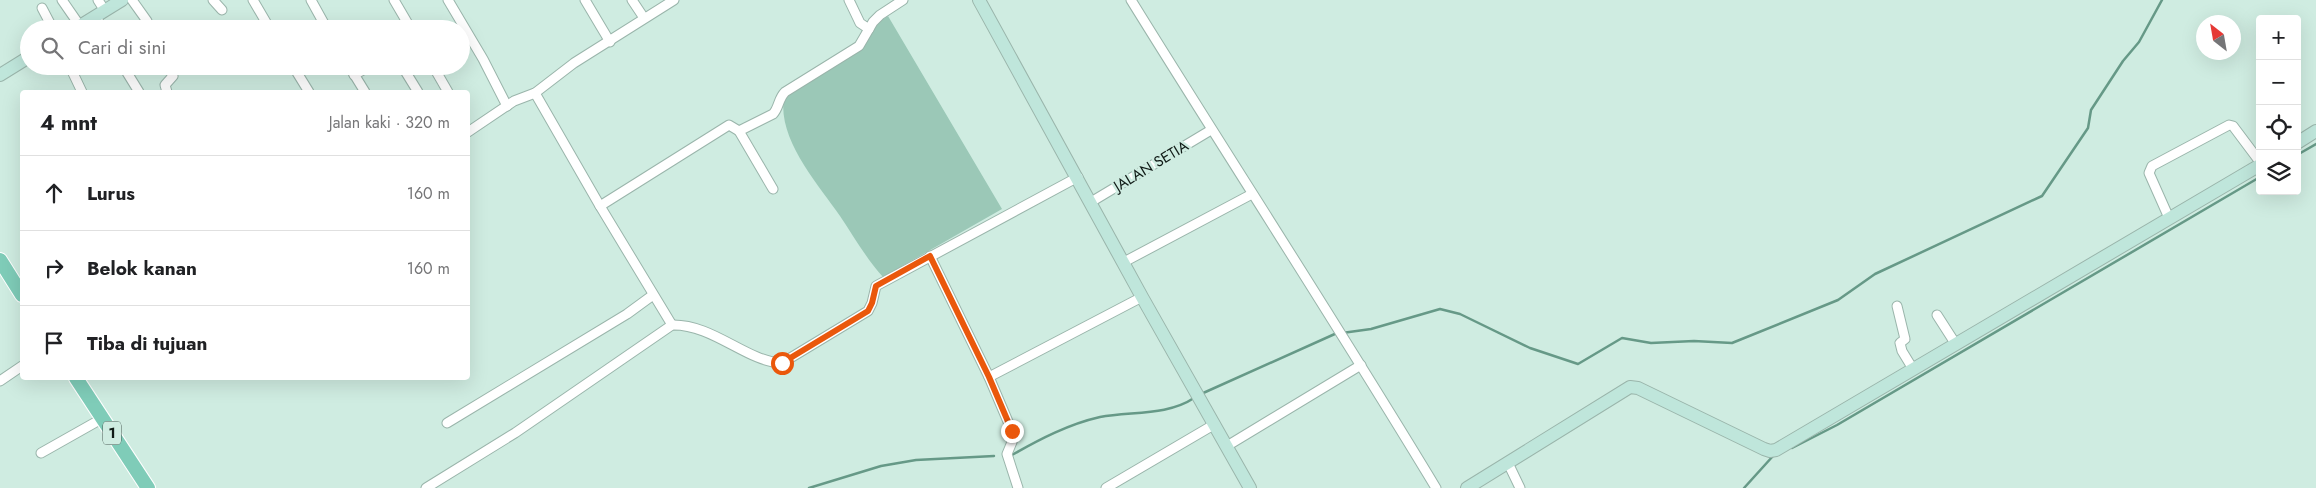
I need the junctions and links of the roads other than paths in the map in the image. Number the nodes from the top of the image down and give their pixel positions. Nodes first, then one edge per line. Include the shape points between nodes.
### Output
1 (62, 0) edge
2 (122, 0) edge
3 (132, 0) edge
4 (214, 0) edge
5 (252, 0) edge
6 (311, 0) edge
7 (394, 0) edge
8 (448, 0) edge
9 (585, 0) edge
10 (632, 0) edge
11 (674, 0) edge
12 (849, 0) edge
13 (903, 0) edge
14 (979, 0) edge
15 (1131, 0) edge
16 (42, 8) dead end
17 (100, 9) edge
18 (222, 10) dead end
19 (644, 18) junction
20 (48, 20) edge
21 (74, 20) edge
22 (87, 20) edge
23 (146, 20) edge
24 (264, 20) edge
25 (322, 20) edge
26 (406, 20) edge
27 (460, 20) edge
28 (869, 29) junction
29 (470, 37) edge
30 (610, 42) junction
31 (20, 63) edge
32 (0, 75) edge
33 (74, 75) edge
34 (129, 75) edge
35 (172, 75) edge
36 (299, 75) edge
37 (354, 75) edge
38 (408, 75) edge
39 (438, 75) edge
40 (81, 90) edge
41 (138, 90) edge
42 (167, 90) edge
43 (308, 90) edge
44 (364, 90) edge
45 (417, 90) edge
46 (447, 90) edge
47 (535, 92) junction
48 (507, 106) junction
49 (470, 129) edge
50 (1211, 130) junction
51 (739, 131) junction
52 (2316, 131) edge
53 (2301, 140) edge
54 (2256, 158) edge
55 (2256, 166) edge
56 (1078, 177) junction
57 (773, 189) dead end
58 (1252, 194) junction
59 (1091, 202) junction
60 (600, 206) junction
61 (2169, 218) junction
62 (930, 256) junction
63 (0, 260) edge
64 (1124, 262) junction
65 (20, 291) edge
66 (653, 295) junction
67 (1142, 297) junction
68 (1897, 306) dead end
69 (1937, 315) dead end
70 (672, 325) junction
71 (1955, 343) junction
72 (1362, 365) junction
73 (20, 367) edge
74 (1913, 368) junction
75 (989, 377) junction
76 (77, 380) edge
77 (0, 381) edge
78 (103, 418) junction
79 (447, 422) dead end
80 (1215, 424) junction
81 (1227, 446) junction
82 (41, 453) dead end
83 (1508, 463) junction
84 (148, 488) edge
85 (426, 488) edge
86 (1018, 488) edge
87 (1106, 488) edge
88 (1250, 488) edge
89 (1436, 488) edge
90 (1467, 488) edge
91 (1520, 488) edge

1 - 21 street
2 - 17 street
3 - 23 street
4 - 18 street
5 - 24 street
6 - 25 street
7 - 26 street
8 - 27 street
9 - 30 street
10 - 19 street
11 - 19 street
12 - 28 street via 860,23
13 - 28 street via 880,15
14 - 56 street
15 - 50 street
16 - 20 street
17 - 22 street
19 - 30 street
28 - 51 street via 859,46 779,97 773,114
29 - 48 street
30 - 47 street
31 - 32 street
33 - 40 street
34 - 41 street
35 - 42 street via 166,85
36 - 43 street
37 - 44 street
38 - 45 street
39 - 46 street
47 - 48 street
47 - 60 street
48 - 49 street
50 - 58 street
50 - 59 street, JALAN SETIA
51 - 57 street
51 - 60 street via 732,124 726,126
52 - 53 street
54 - 61 street via 2229,125 2152,166 2149,173
55 - 61 street
56 - 59 street
56 - 62 street
58 - 64 street
58 - 72 street
59 - 64 street
60 - 66 street
61 - 71 street
62 - 70 street via 876,286 868,311 782,363 763,360 696,329
62 - 75 street
63 - 65 main road
64 - 67 street
66 - 70 street
66 - 79 street via 627,314
67 - 75 street
67 - 80 street
68 - 74 street via 1905,339 1900,344
69 - 71 street
70 - 85 street via 515,433
71 - 74 street
72 - 81 street
72 - 89 street
73 - 77 street
74 - 83 street via 1773,451 1634,386
75 - 86 street via 1012,431 1007,454
76 - 78 main road, 1
78 - 82 street
78 - 84 main road, 1
80 - 81 street
80 - 87 street
81 - 88 street
83 - 90 street
83 - 91 street

